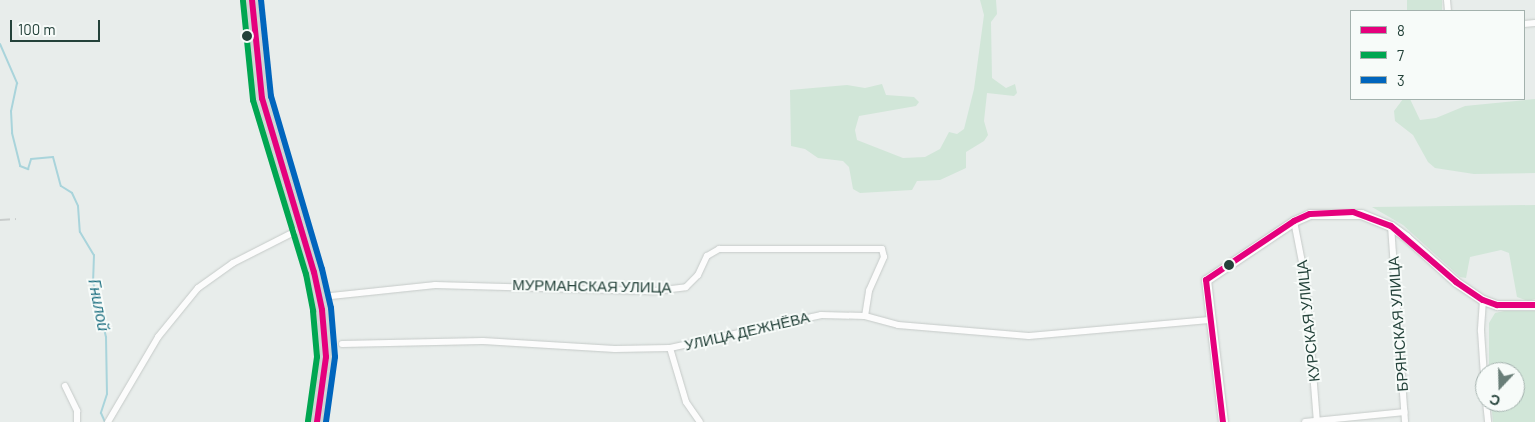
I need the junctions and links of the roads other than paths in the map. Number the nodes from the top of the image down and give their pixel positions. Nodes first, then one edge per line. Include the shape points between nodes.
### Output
1 (252, 0) edge
2 (1294, 221) junction
3 (1391, 226) junction
4 (296, 231) dead end
5 (330, 296) dead end
6 (1483, 300) junction
7 (1535, 305) edge
8 (865, 316) junction
9 (1209, 320) junction
10 (342, 344) dead end
11 (670, 348) junction
12 (1483, 362) edge
13 (66, 386) dead end
14 (1405, 412) junction
15 (1317, 421) edge
16 (78, 422) edge
17 (108, 422) edge
18 (317, 422) edge
19 (700, 422) edge
20 (1223, 422) edge
21 (1305, 422) edge
22 (1406, 422) edge

1 - 18 main road via 262,98 314,272 322,310 326,357
2 - 3 main road via 1310,214 1353,212
2 - 9 main road via 1206,280
2 - 15 street, КУРСКАЯ УЛИЦА via 1306,283
3 - 6 main road via 1456,282
3 - 14 street, БРЯНСКАЯ УЛИЦА
4 - 17 street via 233,263 198,288 158,337
5 - 8 street, МУРМАНСКАЯ УЛИЦА via 435,285 654,290 686,287 698,275 706,256 719,249 882,249 884,257 869,291
6 - 7 main road via 1497,305
6 - 12 street
8 - 9 street, УЛИЦА ДЕЖНЁВА via 898,325 1029,336
8 - 11 street, УЛИЦА ДЕЖНЁВА via 803,317
9 - 20 main road
10 - 11 street, УЛИЦА ДЕЖНЁВА via 483,341 615,350
11 - 19 street via 686,402
13 - 16 street
14 - 15 street
14 - 22 street, БРЯНСКАЯ УЛИЦА
15 - 21 street

